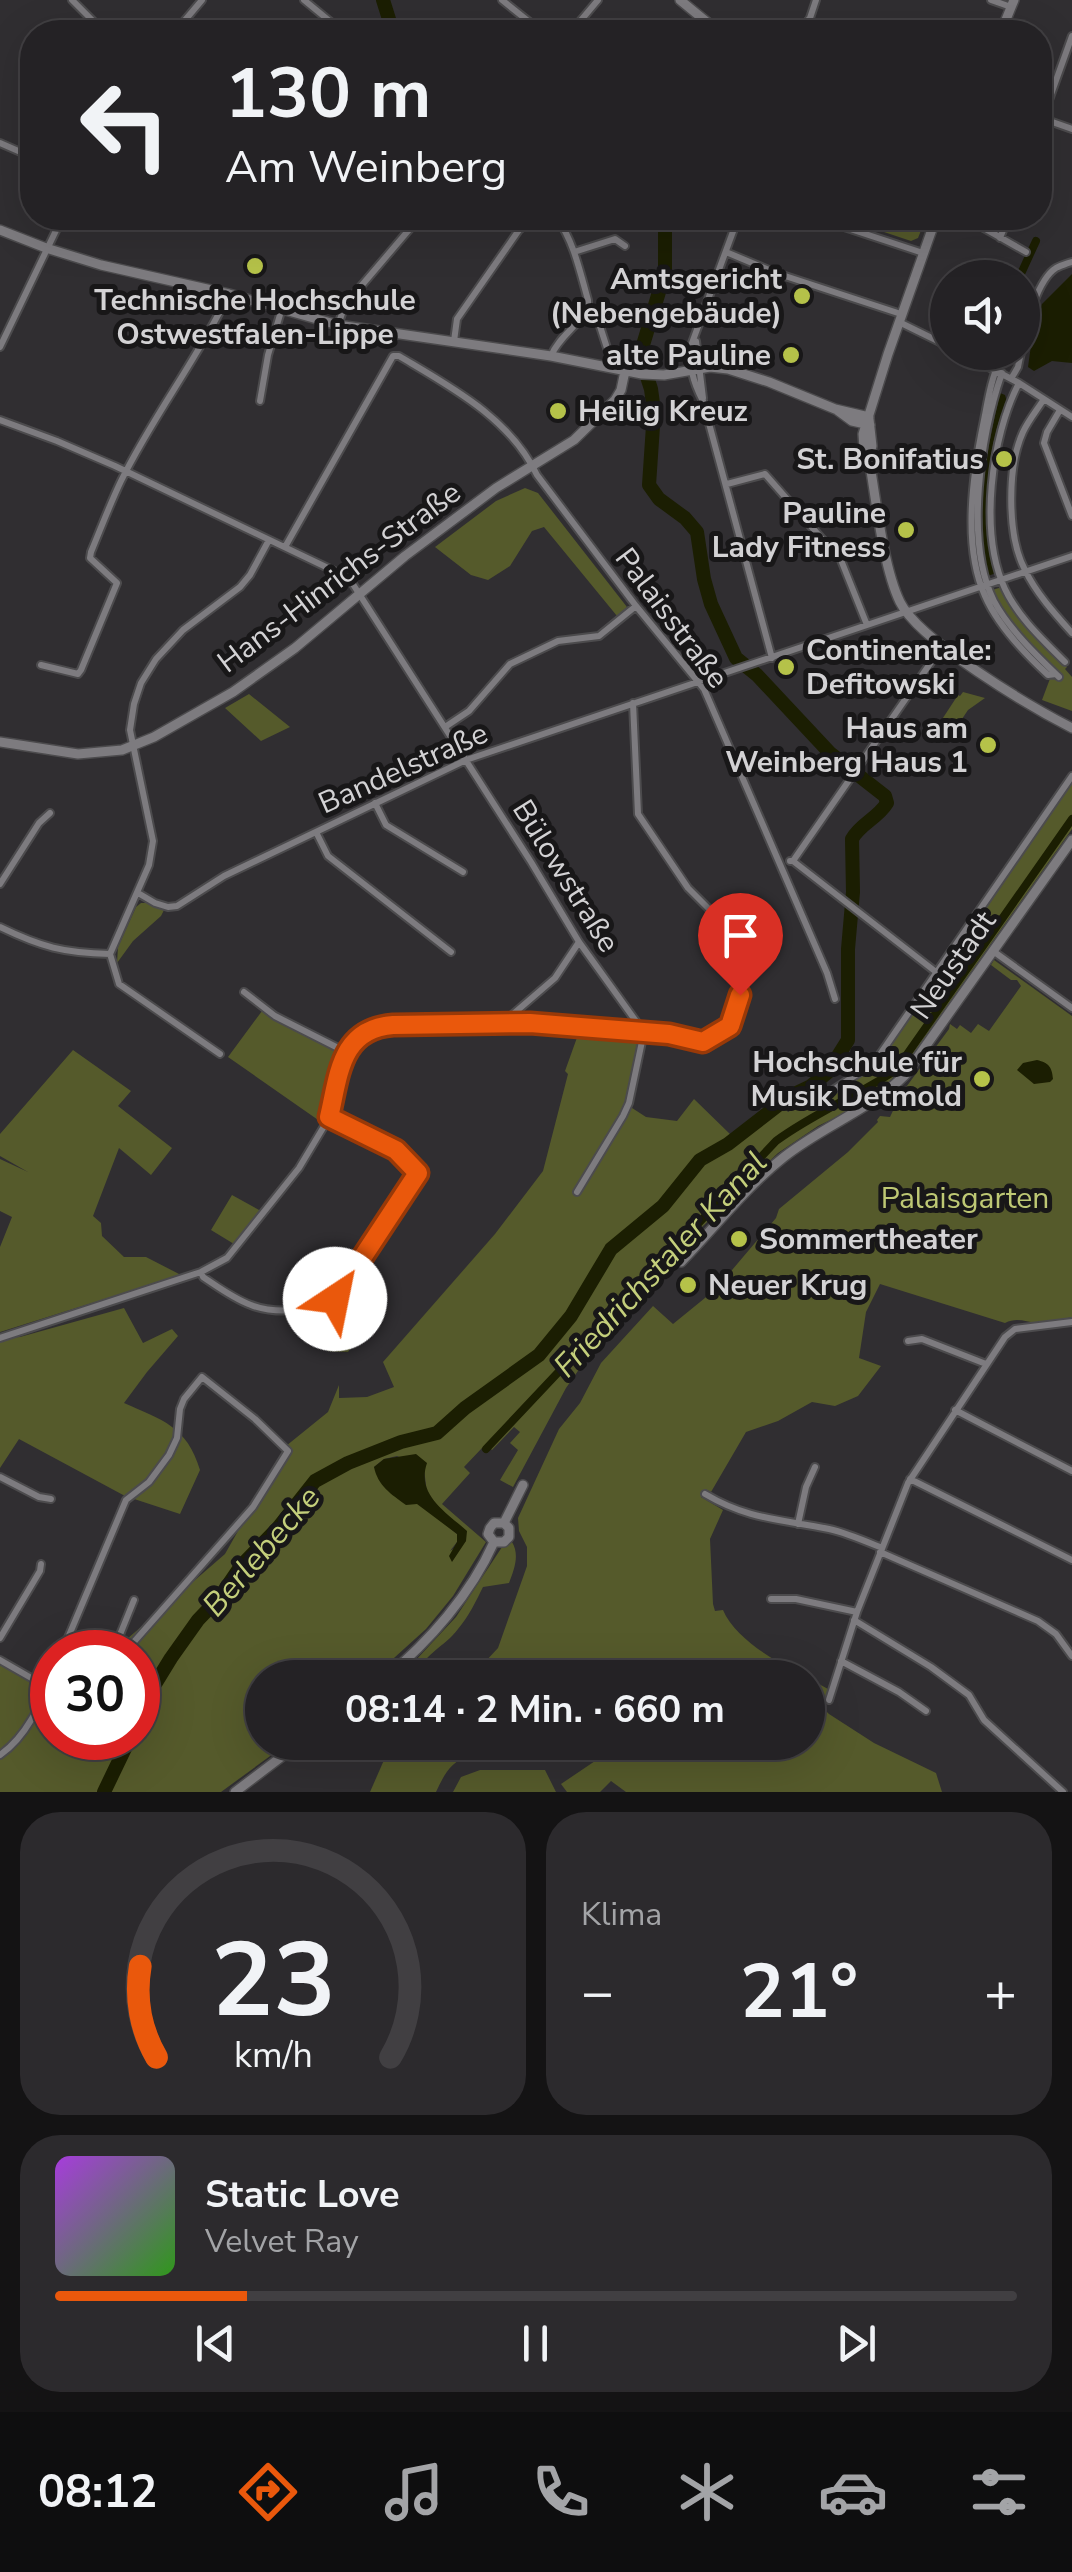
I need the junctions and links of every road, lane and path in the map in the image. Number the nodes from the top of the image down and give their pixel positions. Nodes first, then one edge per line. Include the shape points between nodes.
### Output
1 (72, 0) edge
2 (202, 0) edge
3 (304, 0) edge
4 (502, 0) edge
5 (598, 0) edge
6 (680, 0) edge
7 (991, 0) edge
8 (1012, 4) edge
9 (92, 20) edge
10 (185, 20) edge
11 (328, 20) edge
12 (527, 20) edge
13 (581, 20) edge
14 (704, 20) edge
15 (1072, 36) edge
16 (1052, 90) edge
17 (0, 230) edge
18 (56, 230) edge
19 (409, 230) edge
20 (519, 230) edge
21 (566, 230) edge
22 (734, 230) edge
23 (854, 230) edge
24 (932, 230) edge
25 (986, 230) edge
26 (1003, 230) edge
27 (1000, 238) junction
28 (625, 246) dead end
29 (46, 248) junction
30 (574, 252) junction
31 (726, 252) junction
32 (1026, 252) dead end
33 (923, 253) junction
34 (1072, 262) edge
35 (1040, 289) edge
36 (229, 294) junction
37 (282, 308) junction
38 (588, 308) junction
39 (900, 318) junction
40 (338, 325) junction
41 (930, 336) edge
42 (454, 341) junction
43 (0, 347) edge
44 (607, 348) dead end
45 (552, 356) junction
46 (695, 369) junction
47 (995, 370) edge
48 (1018, 370) edge
49 (626, 371) junction
50 (999, 372) junction
51 (1018, 382) junction
52 (260, 401) dead end
53 (1042, 403) junction
54 (1060, 410) junction
55 (1072, 417) edge
56 (0, 420) edge
57 (869, 422) junction
58 (533, 467) junction
59 (126, 472) junction
60 (726, 484) junction
61 (1072, 516) edge
62 (269, 540) junction
63 (862, 544) tunnel mouth
64 (285, 548) junction
65 (836, 550) junction
66 (1072, 556) edge
67 (1025, 572) junction
68 (991, 582) junction
69 (360, 593) junction
70 (636, 606) junction
71 (906, 612) junction
72 (867, 625) junction
73 (1072, 633) edge
74 (943, 645) junction
75 (772, 658) junction
76 (1064, 662) dead end
77 (41, 665) dead end
78 (1058, 676) dead end
79 (699, 682) junction
80 (633, 703) junction
81 (445, 727) junction
82 (1072, 728) edge
83 (0, 742) edge
84 (133, 747) junction
85 (466, 760) junction
86 (1072, 776) edge
87 (375, 804) junction
88 (50, 813) dead end
89 (316, 832) junction
90 (1072, 840) edge
91 (793, 861) junction
92 (780, 863) junction
93 (463, 872) dead end
94 (0, 884) edge
95 (138, 893) junction
96 (860, 896) dead end
97 (849, 904) junction
98 (0, 928) edge
99 (579, 942) junction
100 (451, 952) dead end
101 (993, 952) junction
102 (110, 954) junction
103 (936, 972) junction
104 (244, 992) dead end
105 (835, 999) dead end
106 (1072, 1008) edge
107 (509, 1024) junction
108 (644, 1032) junction
109 (348, 1052) junction
110 (220, 1054) dead end
111 (830, 1092) dead end
112 (329, 1117) junction
113 (576, 1192) dead end
114 (681, 1262) dead end
115 (201, 1272) junction
116 (1072, 1322) edge
117 (0, 1338) edge
118 (908, 1341) dead end
119 (986, 1364) junction
120 (955, 1410) junction
121 (815, 1467) dead end
122 (1072, 1471) edge
123 (0, 1478) edge
124 (910, 1479) junction
125 (522, 1485) dead end
126 (705, 1494) dead end
127 (51, 1498) dead end
128 (798, 1524) junction
129 (881, 1550) junction
130 (1072, 1560) edge
131 (41, 1564) dead end
132 (772, 1599) dead end
133 (134, 1600) dead end
134 (856, 1616) junction
135 (71, 1630) edge
136 (122, 1630) edge
137 (145, 1630) edge
138 (0, 1638) edge
139 (1072, 1656) edge
140 (0, 1660) edge
141 (407, 1660) edge
142 (841, 1661) junction
143 (30, 1677) edge
144 (829, 1700) dead end
145 (926, 1710) dead end
146 (30, 1721) edge
147 (0, 1755) edge
148 (277, 1760) edge
149 (235, 1792) edge
150 (1063, 1792) edge

1 - 9 street
2 - 10 street
3 - 11 street
4 - 12 street
5 - 13 street
6 - 14 main road
7 - 8 street
15 - 16 street
17 - 29 main road
18 - 29 street
19 - 40 street via 345,305
20 - 42 street via 457,319
21 - 30 street
22 - 31 street
23 - 33 street
24 - 33 main road
25 - 27 street
26 - 27 street
27 - 32 street
28 - 30 street via 615,239
29 - 36 main road
29 - 43 street
30 - 38 street
31 - 39 street
31 - 46 street via 691,350
33 - 39 main road
34 - 35 street via 1052,270
36 - 37 main road
36 - 59 street
37 - 40 main road
37 - 52 street
38 - 44 street
38 - 45 street
39 - 41 street
39 - 57 main road
40 - 42 main road
42 - 45 main road
45 - 49 main road
46 - 49 main road
46 - 57 main road via 748,375 835,408 849,420
46 - 60 street
47 - 50 street
48 - 51 street
49 - 58 main road, Hans-Hinrichs-Straße via 606,410
50 - 51 street
50 - 68 street via 977,476 974,558
51 - 53 street
51 - 68 street via 992,477
53 - 54 street
53 - 67 street via 1020,442 1011,494
54 - 55 street
54 - 61 street via 1045,448
56 - 59 street
57 - 71 main road via 864,448 880,540
58 - 64 street, Palaisstraße via 492,416 393,356
58 - 69 main road, Hans-Hinrichs-Straße
58 - 70 street, Palaisstraße
59 - 62 street
59 - 77 street via 90,558 116,583 81,670 71,674
60 - 65 street via 765,474
60 - 75 street
62 - 64 street
62 - 84 street via 240,587 156,658 134,704
63 - 65 street
64 - 69 street via 349,578
65 - 72 street
66 - 67 street, Bandelstraße
67 - 68 street, Bandelstraße
67 - 73 street
68 - 71 street, Bandelstraße
68 - 76 street
68 - 78 street via 994,612 1010,635 1043,671
69 - 81 street, Bülowstraße
69 - 84 main road, Hans-Hinrichs-Straße via 260,674
70 - 79 street, Palaisstraße
70 - 81 street via 600,636 558,641 510,664 469,711
71 - 72 street, Bandelstraße
71 - 74 main road
72 - 75 street, Bandelstraße
74 - 82 main road
74 - 91 street
75 - 79 street, Bandelstraße
79 - 80 street, Bandelstraße
79 - 92 street, Palaisstraße
80 - 85 street, Bandelstraße
80 - 108 street via 638,814 688,888 729,928 740,995 730,1026 703,1042
81 - 85 street, Bülowstraße
83 - 84 main road, Hans-Hinrichs-Straße via 78,754
84 - 95 street via 153,840
85 - 87 street, Bandelstraße
85 - 99 street, Bülowstraße
86 - 103 street
87 - 89 street, Bandelstraße
87 - 93 street via 386,825
88 - 94 street
89 - 95 street, Bandelstraße via 178,906
89 - 100 street via 328,856
90 - 101 main road, Neustadt
91 - 92 street
91 - 97 street
92 - 105 street, Palaisstraße
95 - 102 street
96 - 97 street
97 - 103 street
98 - 102 street via 47,948
99 - 107 street via 556,978
99 - 108 street, Bülowstraße
101 - 106 street
101 - 114 main road, Neustadt via 895,1085 782,1158
102 - 110 street via 119,984
103 - 111 street via 874,1063
104 - 109 street via 275,1016
107 - 108 street
107 - 109 street via 380,1026
108 - 113 street via 624,1116
109 - 112 street
112 - 115 street via 245,1236
112 - 115 street via 396,1150 418,1173 335,1299 308,1310 253,1306
115 - 117 street
116 - 119 street via 1015,1329
118 - 119 street via 922,1339
119 - 120 street
120 - 122 street
120 - 124 street
121 - 128 street
123 - 127 street
124 - 129 street
124 - 130 street
125 - 141 main road via 504,1523 508,1538 494,1542 447,1616
126 - 128 street via 755,1517
128 - 129 street
129 - 134 street
129 - 139 street via 1038,1621
131 - 138 street
132 - 134 street
133 - 136 street
134 - 142 street
134 - 150 street via 969,1694 984,1720
135 - 137 street via 126,1500 170,1455 180,1409 202,1377 288,1451 252,1507
140 - 143 street
142 - 144 street
142 - 145 street
146 - 147 street
148 - 149 main road

